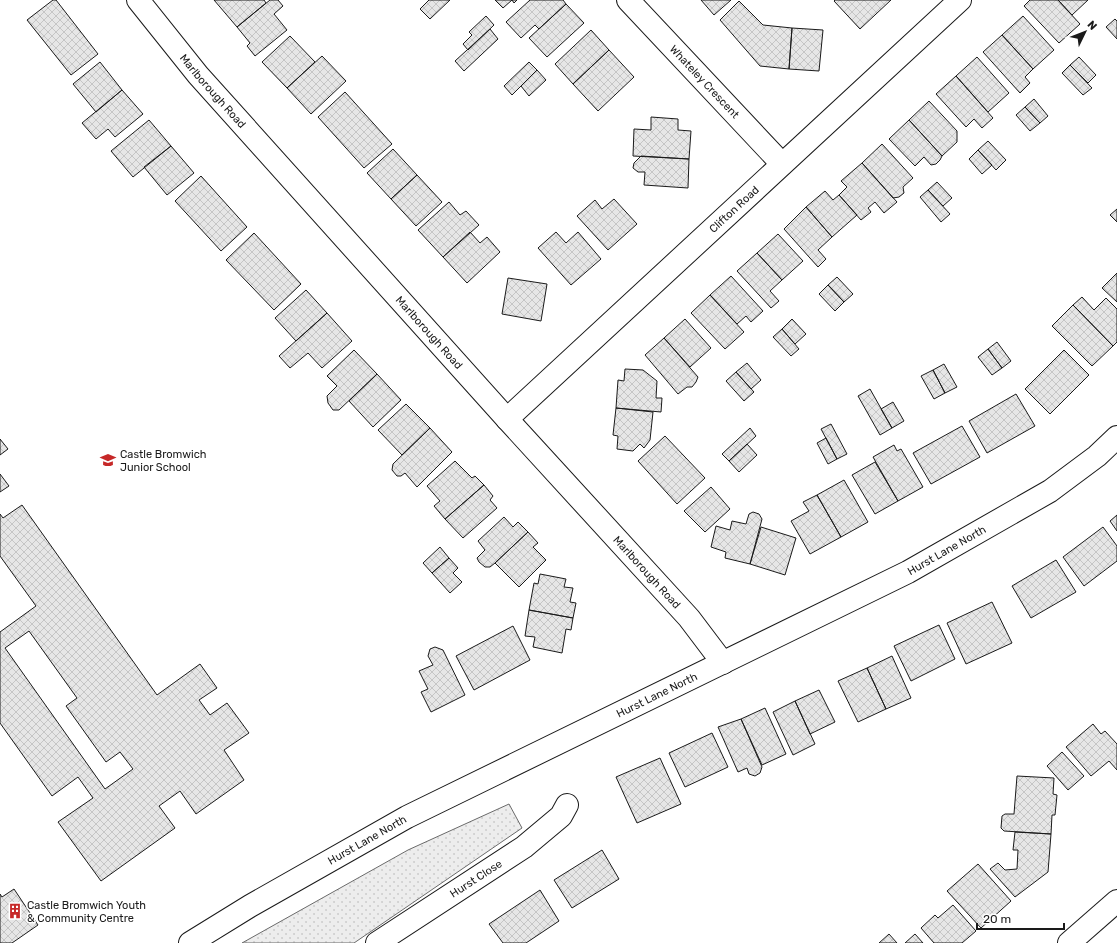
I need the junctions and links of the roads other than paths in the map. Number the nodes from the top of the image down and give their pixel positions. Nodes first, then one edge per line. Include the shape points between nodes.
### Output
1 (138, 0) edge
2 (628, 0) edge
3 (960, 0) edge
4 (782, 164) junction
5 (507, 419) junction
6 (1117, 437) edge
7 (723, 663) junction
8 (567, 805) dead end
9 (1117, 901) edge
10 (190, 943) edge
11 (377, 943) edge
12 (1069, 943) edge

1 - 5 street, Marlborough Road via 198,76
2 - 4 street, Whateley Crescent
3 - 4 street, Clifton Road
4 - 5 street, Clifton Road
5 - 7 street, Marlborough Road via 689,618
6 - 7 street, Hurst Lane North via 1097,456 1050,491 908,572
7 - 10 street, Hurst Lane North via 407,818 250,906
8 - 11 street, Hurst Close via 561,816 524,848
9 - 12 street

